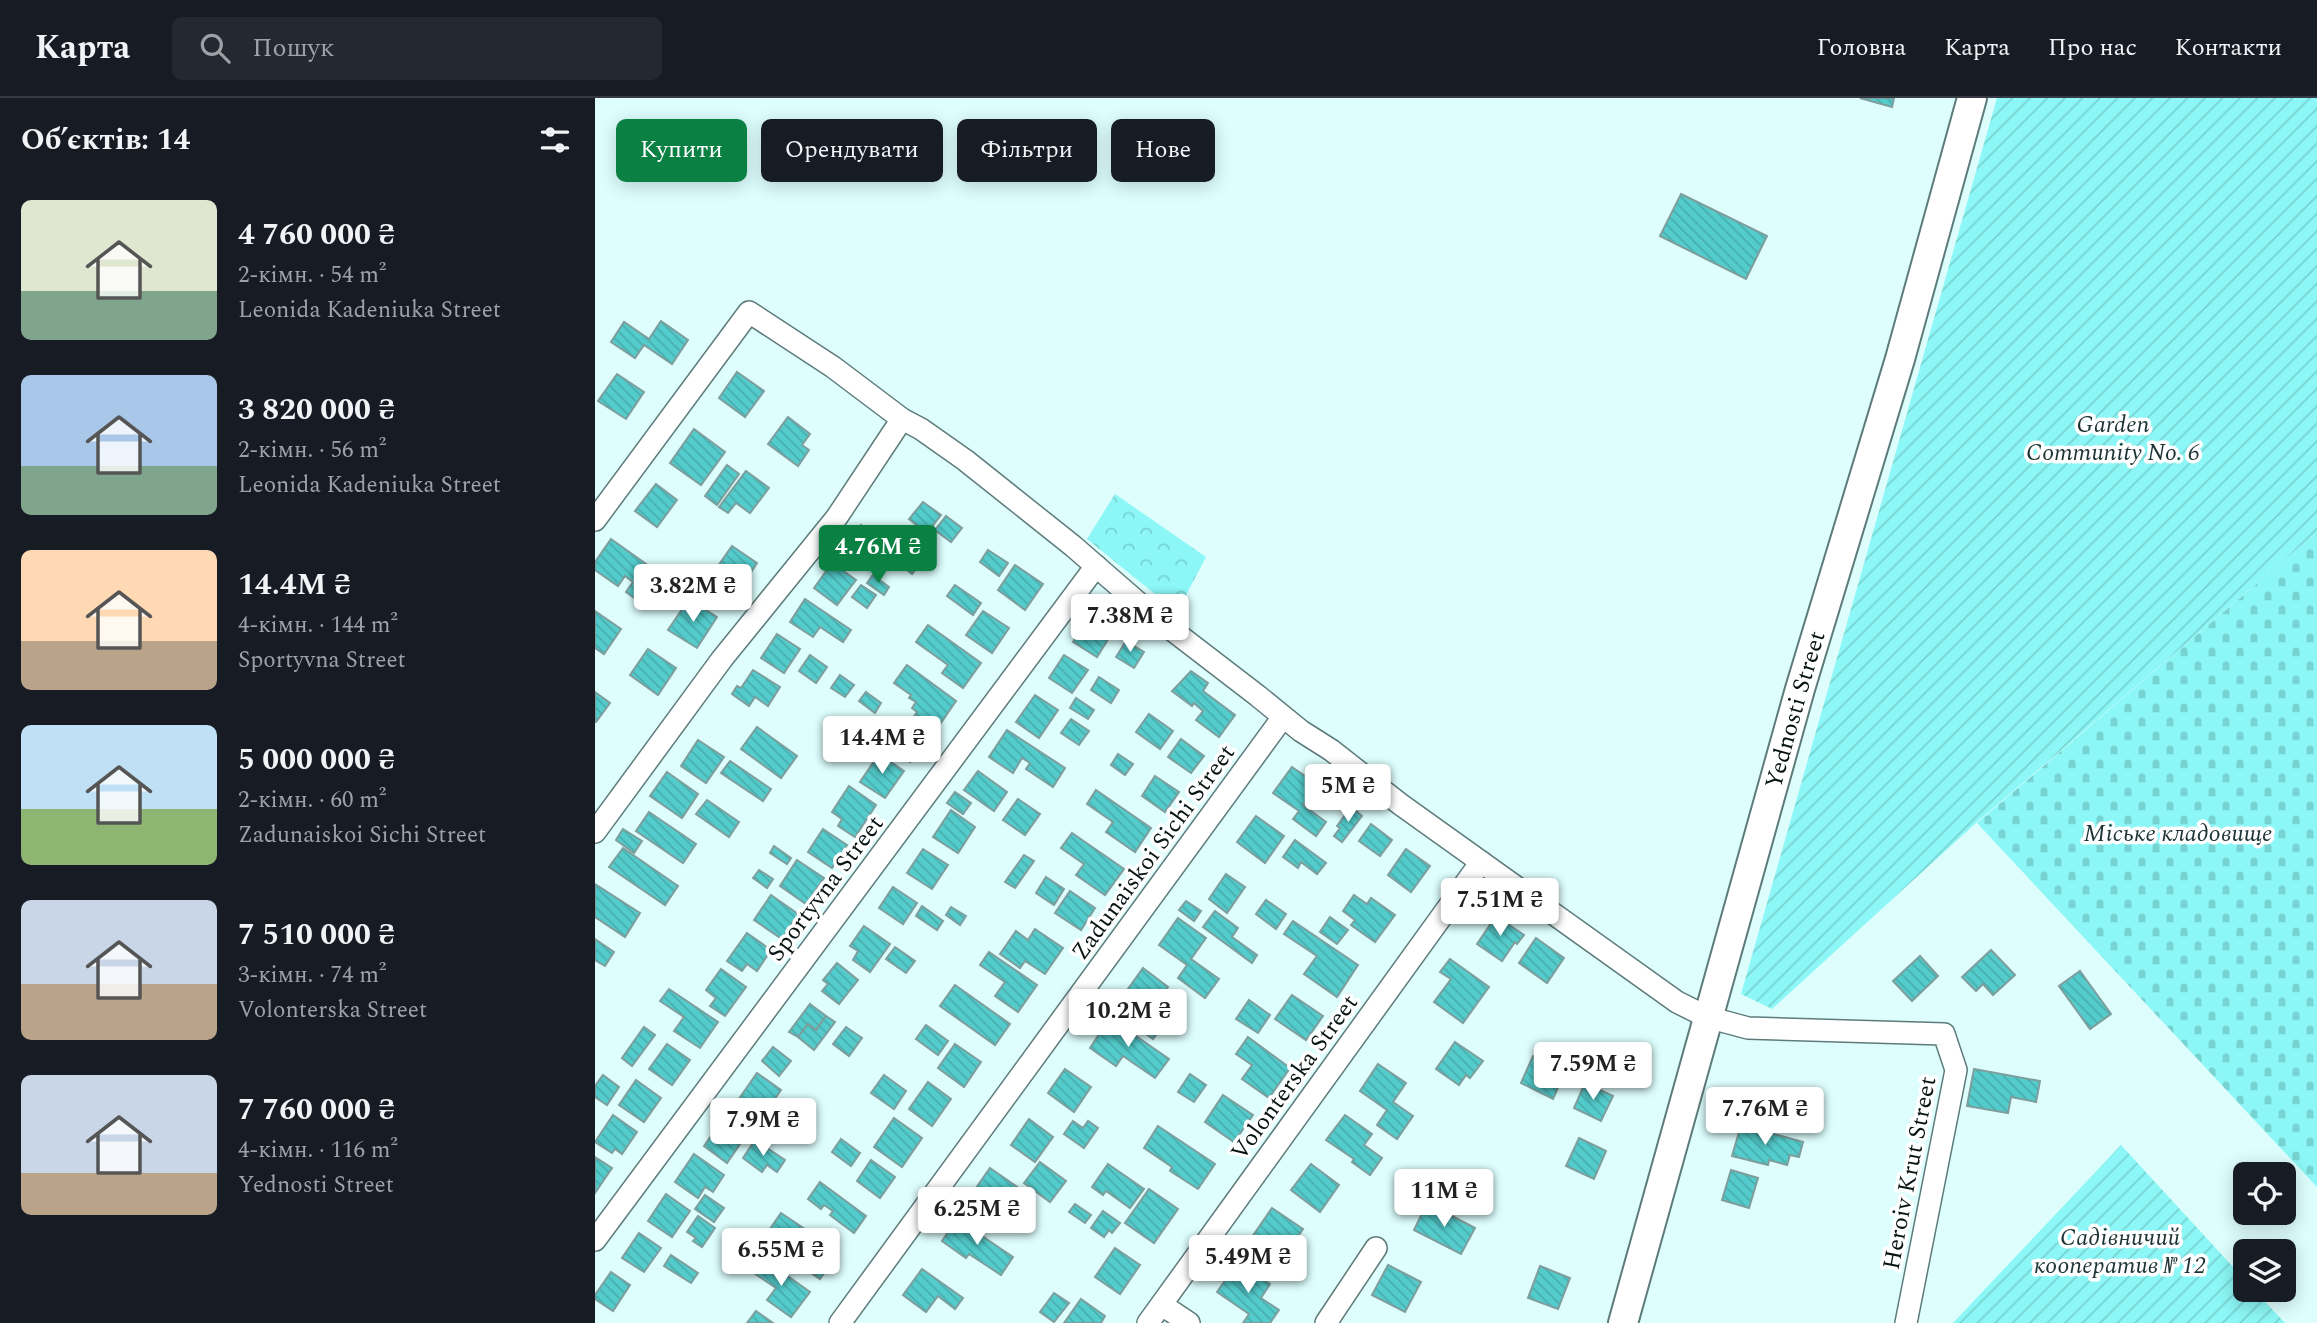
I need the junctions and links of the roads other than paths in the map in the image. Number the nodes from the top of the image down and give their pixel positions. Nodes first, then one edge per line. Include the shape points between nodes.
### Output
1 (1972, 98) edge
2 (902, 419) junction
3 (595, 520) edge
4 (1096, 566) junction
5 (1283, 717) junction
6 (595, 832) edge
7 (1481, 863) junction
8 (1707, 1017) junction
9 (595, 1240) edge
10 (1376, 1248) dead end
11 (1162, 1305) junction
12 (840, 1323) edge
13 (1148, 1323) edge
14 (1189, 1323) edge
15 (1326, 1323) edge
16 (1623, 1323) edge
17 (1906, 1323) edge

1 - 8 main road, Yednosti Street
2 - 3 street via 749,312
2 - 4 street via 965,460
2 - 6 street via 837,517 722,659
4 - 5 street
4 - 9 street, Sportyvna Street
5 - 7 street
5 - 12 street, Zadunaiskoi Sichi Street
7 - 8 street via 1678,1002
7 - 11 street, Volonterska Street
8 - 16 main road, Yednosti Street
8 - 17 street, Heroiv Krut Street via 1748,1028 1944,1034 1956,1070
10 - 15 street
11 - 13 street, Volonterska Street
11 - 14 street

